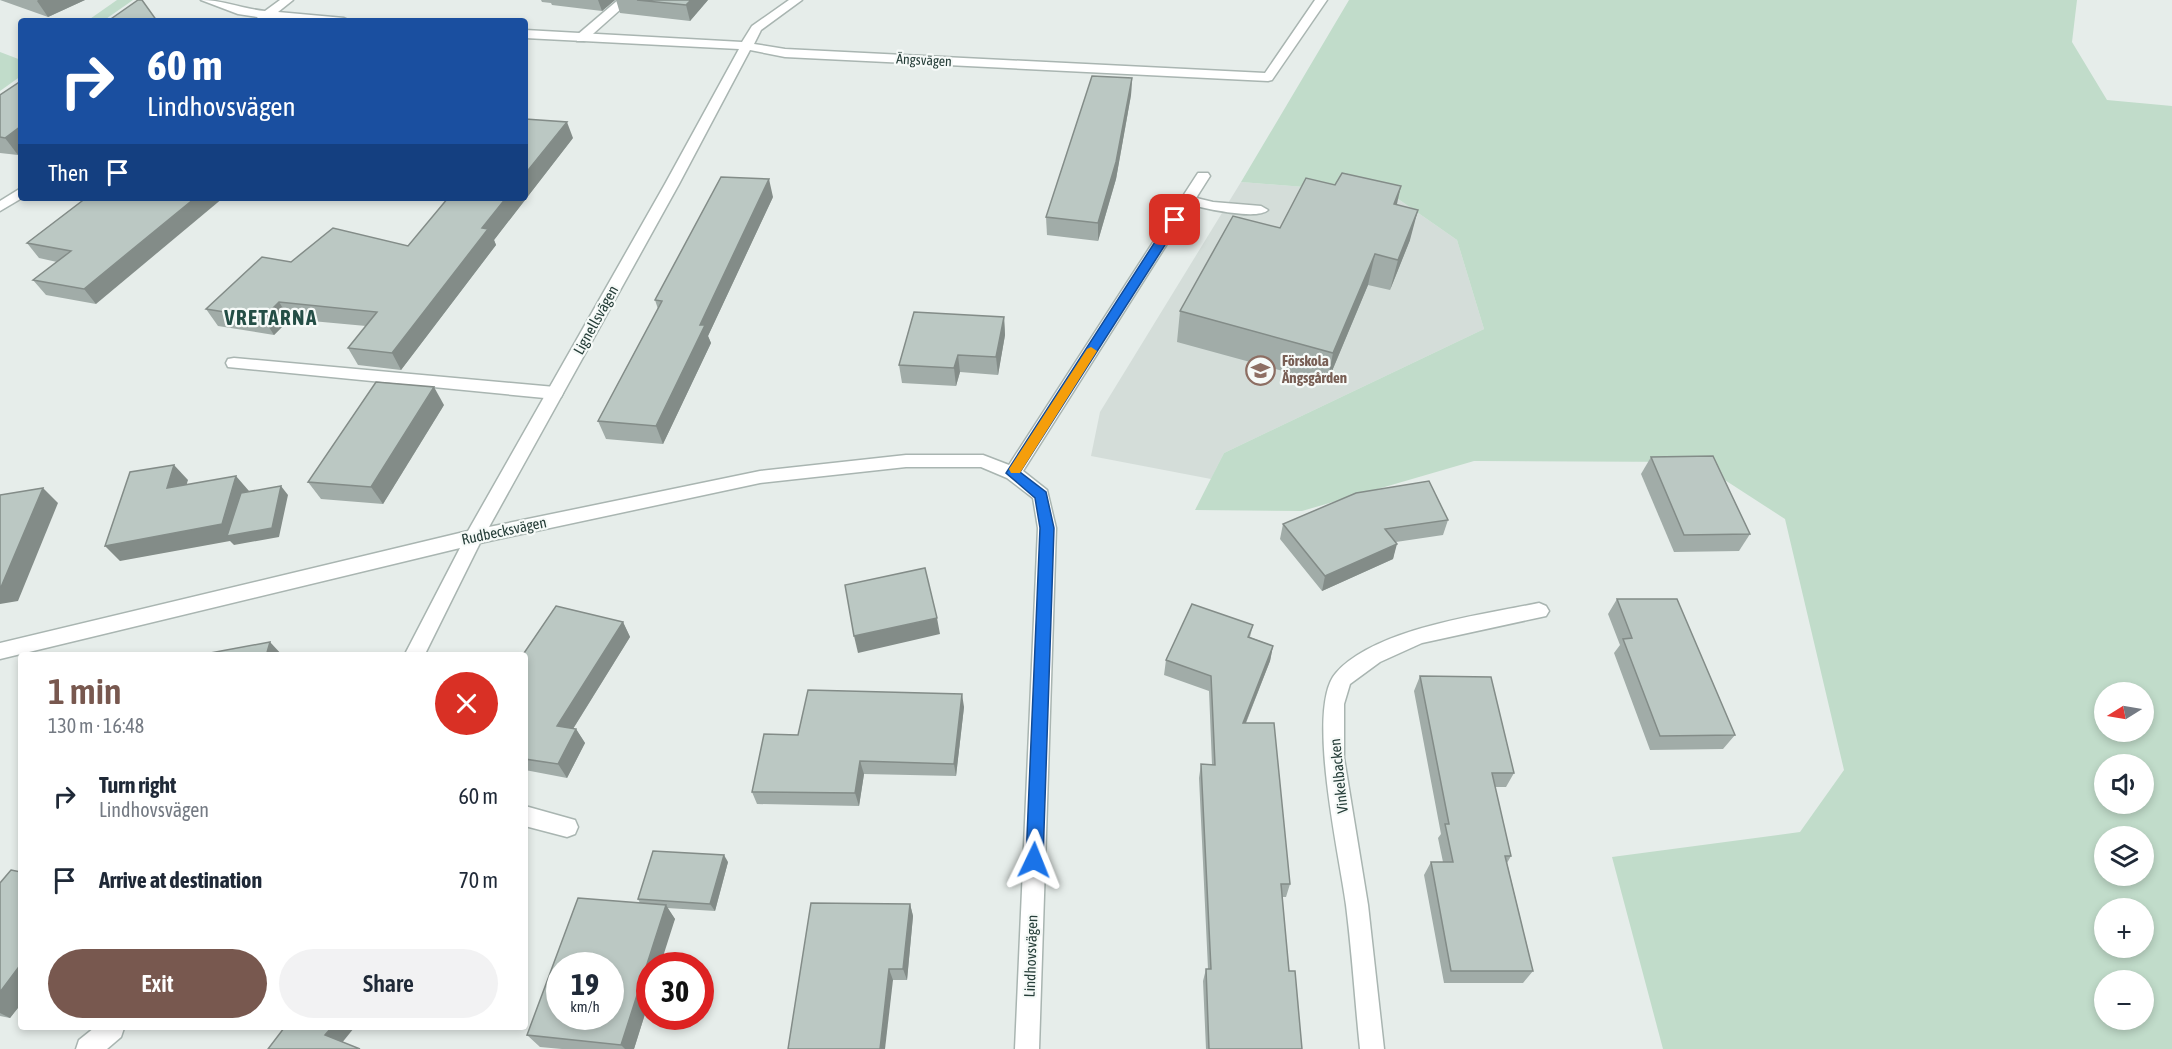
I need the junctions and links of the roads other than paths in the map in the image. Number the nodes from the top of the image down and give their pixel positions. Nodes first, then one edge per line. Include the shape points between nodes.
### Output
1 (207, 0) edge
2 (287, 0) edge
3 (625, 0) edge
4 (796, 0) edge
5 (1321, 0) edge
6 (262, 18) edge
7 (528, 34) edge
8 (580, 38) junction
9 (747, 46) junction
10 (1203, 176) dead end
11 (18, 194) edge
12 (1188, 200) junction
13 (0, 207) edge
14 (1261, 210) dead end
15 (234, 363) dead end
16 (555, 393) junction
17 (1013, 473) junction
18 (474, 537) junction
19 (1539, 611) dead end
20 (0, 651) edge
21 (416, 652) edge
22 (528, 817) edge
23 (567, 827) dead end
24 (110, 1030) edge
25 (88, 1049) edge
26 (1027, 1049) edge
27 (1372, 1049) edge

1 - 6 street
2 - 6 street
3 - 8 street
4 - 9 street, Lignellsvägen via 756,28
5 - 9 street, Ängsvägen via 1268,77 785,53
7 - 8 street, Ängsvägen
8 - 9 street, Ängsvägen
9 - 16 street, Lignellsvägen
10 - 12 street
11 - 13 street
12 - 14 street
12 - 17 street
15 - 16 street
16 - 18 street, Lignellsvägen
17 - 18 street, Rudbecksvägen via 983,461 906,461 760,477
17 - 26 street, Lindhovsvägen via 1041,495 1047,528
18 - 20 street, Rudbecksvägen
18 - 21 street, Lignellsvägen
19 - 27 street, Vinkelbacken via 1419,636 1373,656 1342,679 1334,704 1334,758 1357,905
22 - 23 street
24 - 25 street

